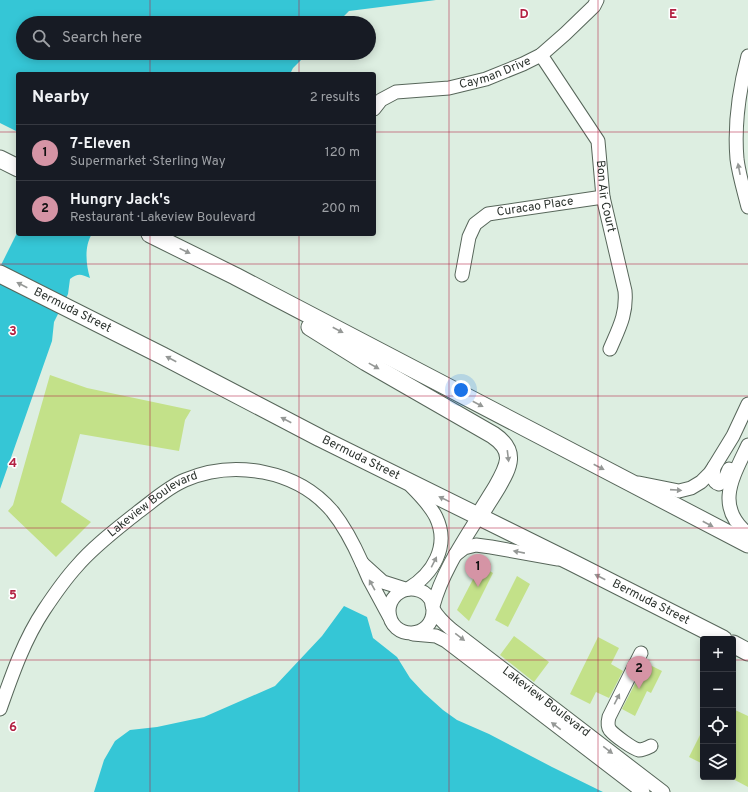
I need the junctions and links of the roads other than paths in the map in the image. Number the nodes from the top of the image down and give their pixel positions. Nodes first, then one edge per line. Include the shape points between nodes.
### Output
1 (597, 0) edge
2 (541, 55) junction
3 (748, 56) edge
4 (376, 106) edge
5 (0, 159) edge
6 (16, 167) edge
7 (603, 197) junction
8 (748, 207) edge
9 (154, 236) edge
10 (0, 274) edge
11 (462, 275) dead end
12 (235, 276) junction
13 (610, 349) dead end
14 (748, 404) edge
15 (748, 437) edge
16 (748, 445) edge
17 (714, 467) junction
18 (404, 479) junction
19 (624, 480) junction
20 (479, 516) junction
21 (748, 534) edge
22 (748, 544) edge
23 (455, 555) junction
24 (571, 562) junction
25 (362, 563) junction
26 (406, 589) junction
27 (433, 608) junction
28 (391, 620) junction
29 (408, 633) junction
30 (717, 636) edge
31 (736, 646) edge
32 (481, 652) junction
33 (641, 652) dead end
34 (748, 652) edge
35 (464, 654) junction
36 (544, 708) junction
37 (0, 709) edge
38 (651, 746) dead end
39 (656, 790) edge
40 (643, 792) edge

1 - 2 street, Cayman Drive via 580,20
2 - 4 street, Cayman Drive via 486,79 449,88 396,92
2 - 7 street, Bon Air Court via 598,141
8 -> 3 street via 737,160 736,138 740,92
5 - 6 main road
7 - 11 street, Curacao Place via 488,214 475,224 469,237
7 - 13 street, Bon Air Court via 626,304
9 -> 12 main road
18 -> 10 main road, Bermuda Street
12 -> 19 main road
12 -> 20 main road via 348,351 501,440 508,450 509,463
14 - 17 street
15 - 17 street via 721,484 714,480
16 - 21 street via 732,478 728,496 736,522
19 -> 17 street via 683,490 701,482
20 -> 18 main road, Bermuda Street
26 -> 18 street via 418,582 431,569 440,549 441,537 432,510
19 -> 22 main road
20 - 23 street
20 - 24 main road, Bermuda Street
24 -> 23 street via 478,545 466,547
23 - 27 street via 441,581
30 -> 24 main road, Bermuda Street
25 - 26 street via 383,582
28 -> 25 street, Lakeview Boulevard
25 - 37 street, Lakeview Boulevard via 342,524 332,511 318,498 289,480 240,469 209,472 184,480 151,502 95,547 76,566 44,610 20,653
26 - 27 street via 416,589 424,593
26 - 28 street via 396,595 390,603
27 - 29 street via 432,618 425,628
27 -> 32 street, Lakeview Boulevard via 448,627
28 - 29 street via 398,629
29 - 35 street, Lakeview Boulevard via 439,637
31 - 34 main road
32 - 35 street
32 - 36 street, Lakeview Boulevard
38 -> 33 street via 637,750 610,730 608,724 608,717
35 - 36 street, Lakeview Boulevard
36 -> 39 street, Lakeview Boulevard
40 -> 36 street, Lakeview Boulevard

